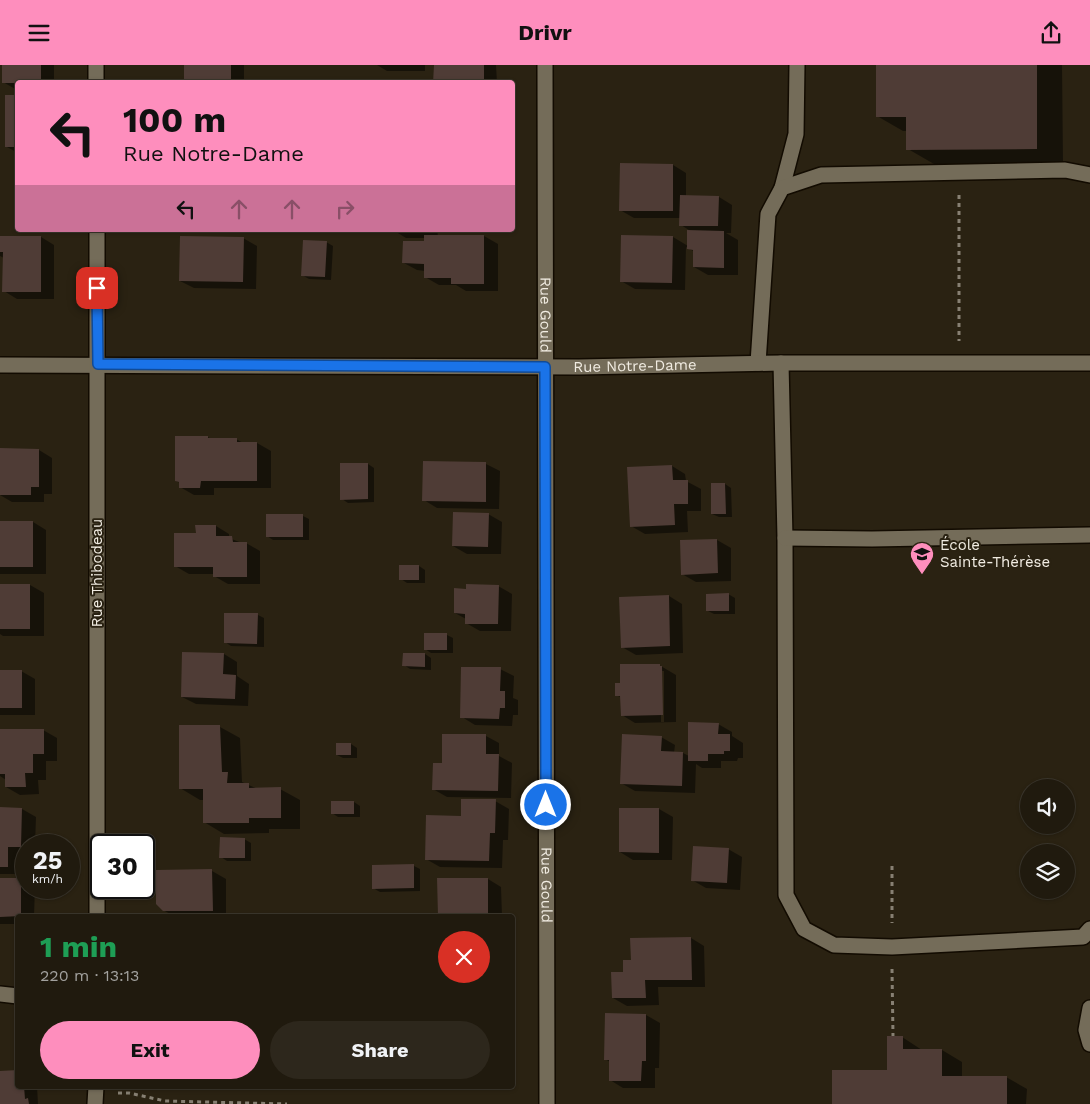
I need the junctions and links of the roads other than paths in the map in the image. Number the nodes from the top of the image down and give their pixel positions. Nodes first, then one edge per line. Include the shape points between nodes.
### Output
1 (96, 65) edge
2 (546, 65) edge
3 (796, 65) edge
4 (96, 80) edge
5 (1090, 175) edge
6 (782, 188) junction
7 (97, 232) edge
8 (758, 363) junction
9 (781, 363) junction
10 (1090, 363) edge
11 (98, 364) junction
12 (0, 365) edge
13 (545, 367) junction
14 (1090, 535) edge
15 (785, 538) junction
16 (97, 914) edge
17 (1090, 929) edge
18 (0, 994) edge
19 (15, 996) edge
20 (1090, 1008) edge
21 (1090, 1044) edge
22 (547, 1104) edge

1 - 4 street
2 - 13 street, Rue Gould
3 - 6 street via 796,134
5 - 6 street via 1065,170 821,175
6 - 8 street via 768,214
7 - 11 street, Rue Thibodeau
8 - 9 street, Rue Notre-Dame
8 - 13 street, Rue Notre-Dame
9 - 10 street, Rue Notre-Dame
9 - 15 street
11 - 12 street, Rue Notre-Dame
11 - 13 street, Rue Notre-Dame
11 - 16 street, Rue Thibodeau
13 - 22 street, Rue Gould
14 - 15 street
15 - 17 street via 786,895 804,929 834,945 892,947 1083,937
18 - 19 street
20 - 21 street via 1086,1030

